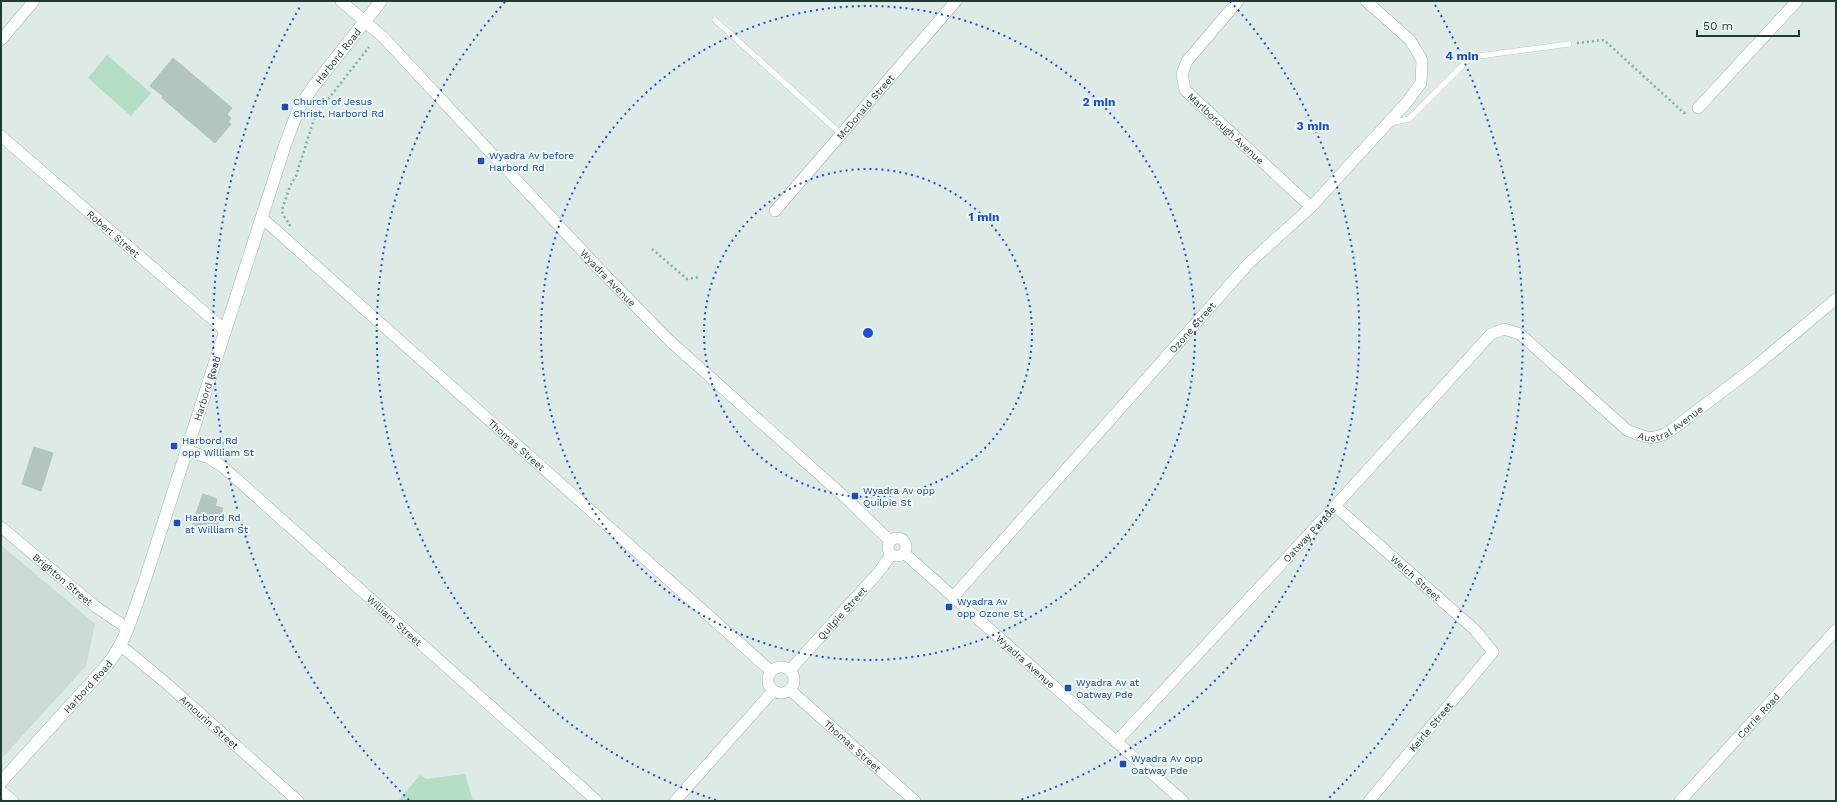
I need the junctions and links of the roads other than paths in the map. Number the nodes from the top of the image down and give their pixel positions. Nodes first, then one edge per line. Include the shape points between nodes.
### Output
1 (34, 1) edge
2 (341, 1) edge
3 (381, 1) edge
4 (956, 1) edge
5 (1238, 1) edge
6 (1366, 1) edge
7 (1797, 1) edge
8 (715, 20) dead end
9 (365, 21) junction
10 (1, 40) edge
11 (1569, 44) road end
12 (1698, 108) road end
13 (1388, 124) junction
14 (841, 134) junction
15 (1, 136) edge
16 (1311, 207) junction
17 (775, 211) dead end
18 (262, 218) junction
19 (1836, 299) edge
20 (1504, 329) joint
21 (226, 331) junction
22 (186, 450) junction
23 (1335, 506) junction
24 (1, 527) edge
25 (890, 541) junction
26 (904, 553) junction
27 (891, 555) junction
28 (954, 596) junction
29 (127, 628) junction
30 (1836, 630) edge
31 (120, 645) junction
32 (1493, 652) joint
33 (790, 670) junction
34 (771, 672) junction
35 (790, 690) junction
36 (772, 691) junction
37 (1116, 742) junction
38 (1, 782) edge
39 (1, 791) edge
40 (13, 801) edge
41 (298, 801) edge
42 (597, 801) edge
43 (674, 801) edge
44 (915, 801) edge
45 (1183, 801) edge
46 (1369, 801) edge
47 (1680, 801) edge

1 - 10 street
2 - 9 street, Wyadra Avenue
3 - 9 main road, Harbord Road
4 - 14 street, McDonald Street
5 - 16 street, Marlborough Avenue via 1187,61 1182,74 1185,90
6 - 13 street, Ozone Street via 1410,40 1422,60 1421,83
7 - 12 street
8 - 14 lane
9 - 18 main road, Harbord Road via 312,87 299,108
9 - 25 street, Wyadra Avenue via 671,342 848,500
11 - 13 lane via 1471,57 1408,119
13 - 16 street, Ozone Street
14 - 17 street, McDonald Street
15 - 21 street, Robert Street
16 - 28 street, Ozone Street via 1249,263
18 - 21 main road, Harbord Road
18 - 34 street, Thomas Street
19 - 20 street, Austral Avenue via 1752,369 1658,438 1647,438 1627,430 1520,334
20 - 23 street, Oatway Parade via 1490,334
21 - 22 main road, Harbord Road
22 - 29 main road, Harbord Road
22 - 42 street, William Street via 209,458 223,467
23 - 32 street, Welch Street via 1475,630
23 - 37 street, Oatway Parade
24 - 29 street, Brighton Street via 96,607
25 - 26 street via 895,538 901,539 906,547
25 - 27 street via 888,550
26 - 27 street via 896,557
26 - 28 street, Wyadra Avenue
27 - 33 street, Quilpie Street
28 - 37 street, Wyadra Avenue
29 - 31 main road, Harbord Road
30 - 47 street, Corrie Road
31 - 38 main road, Harbord Road via 107,665
31 - 41 street, Amourin Street
32 - 46 street, Keirle Street
33 - 34 street via 782,667
33 - 35 street via 794,683
34 - 36 street via 767,679
35 - 36 street via 779,694
35 - 44 street, Thomas Street
36 - 43 street
37 - 45 street, Wyadra Avenue
39 - 40 street

